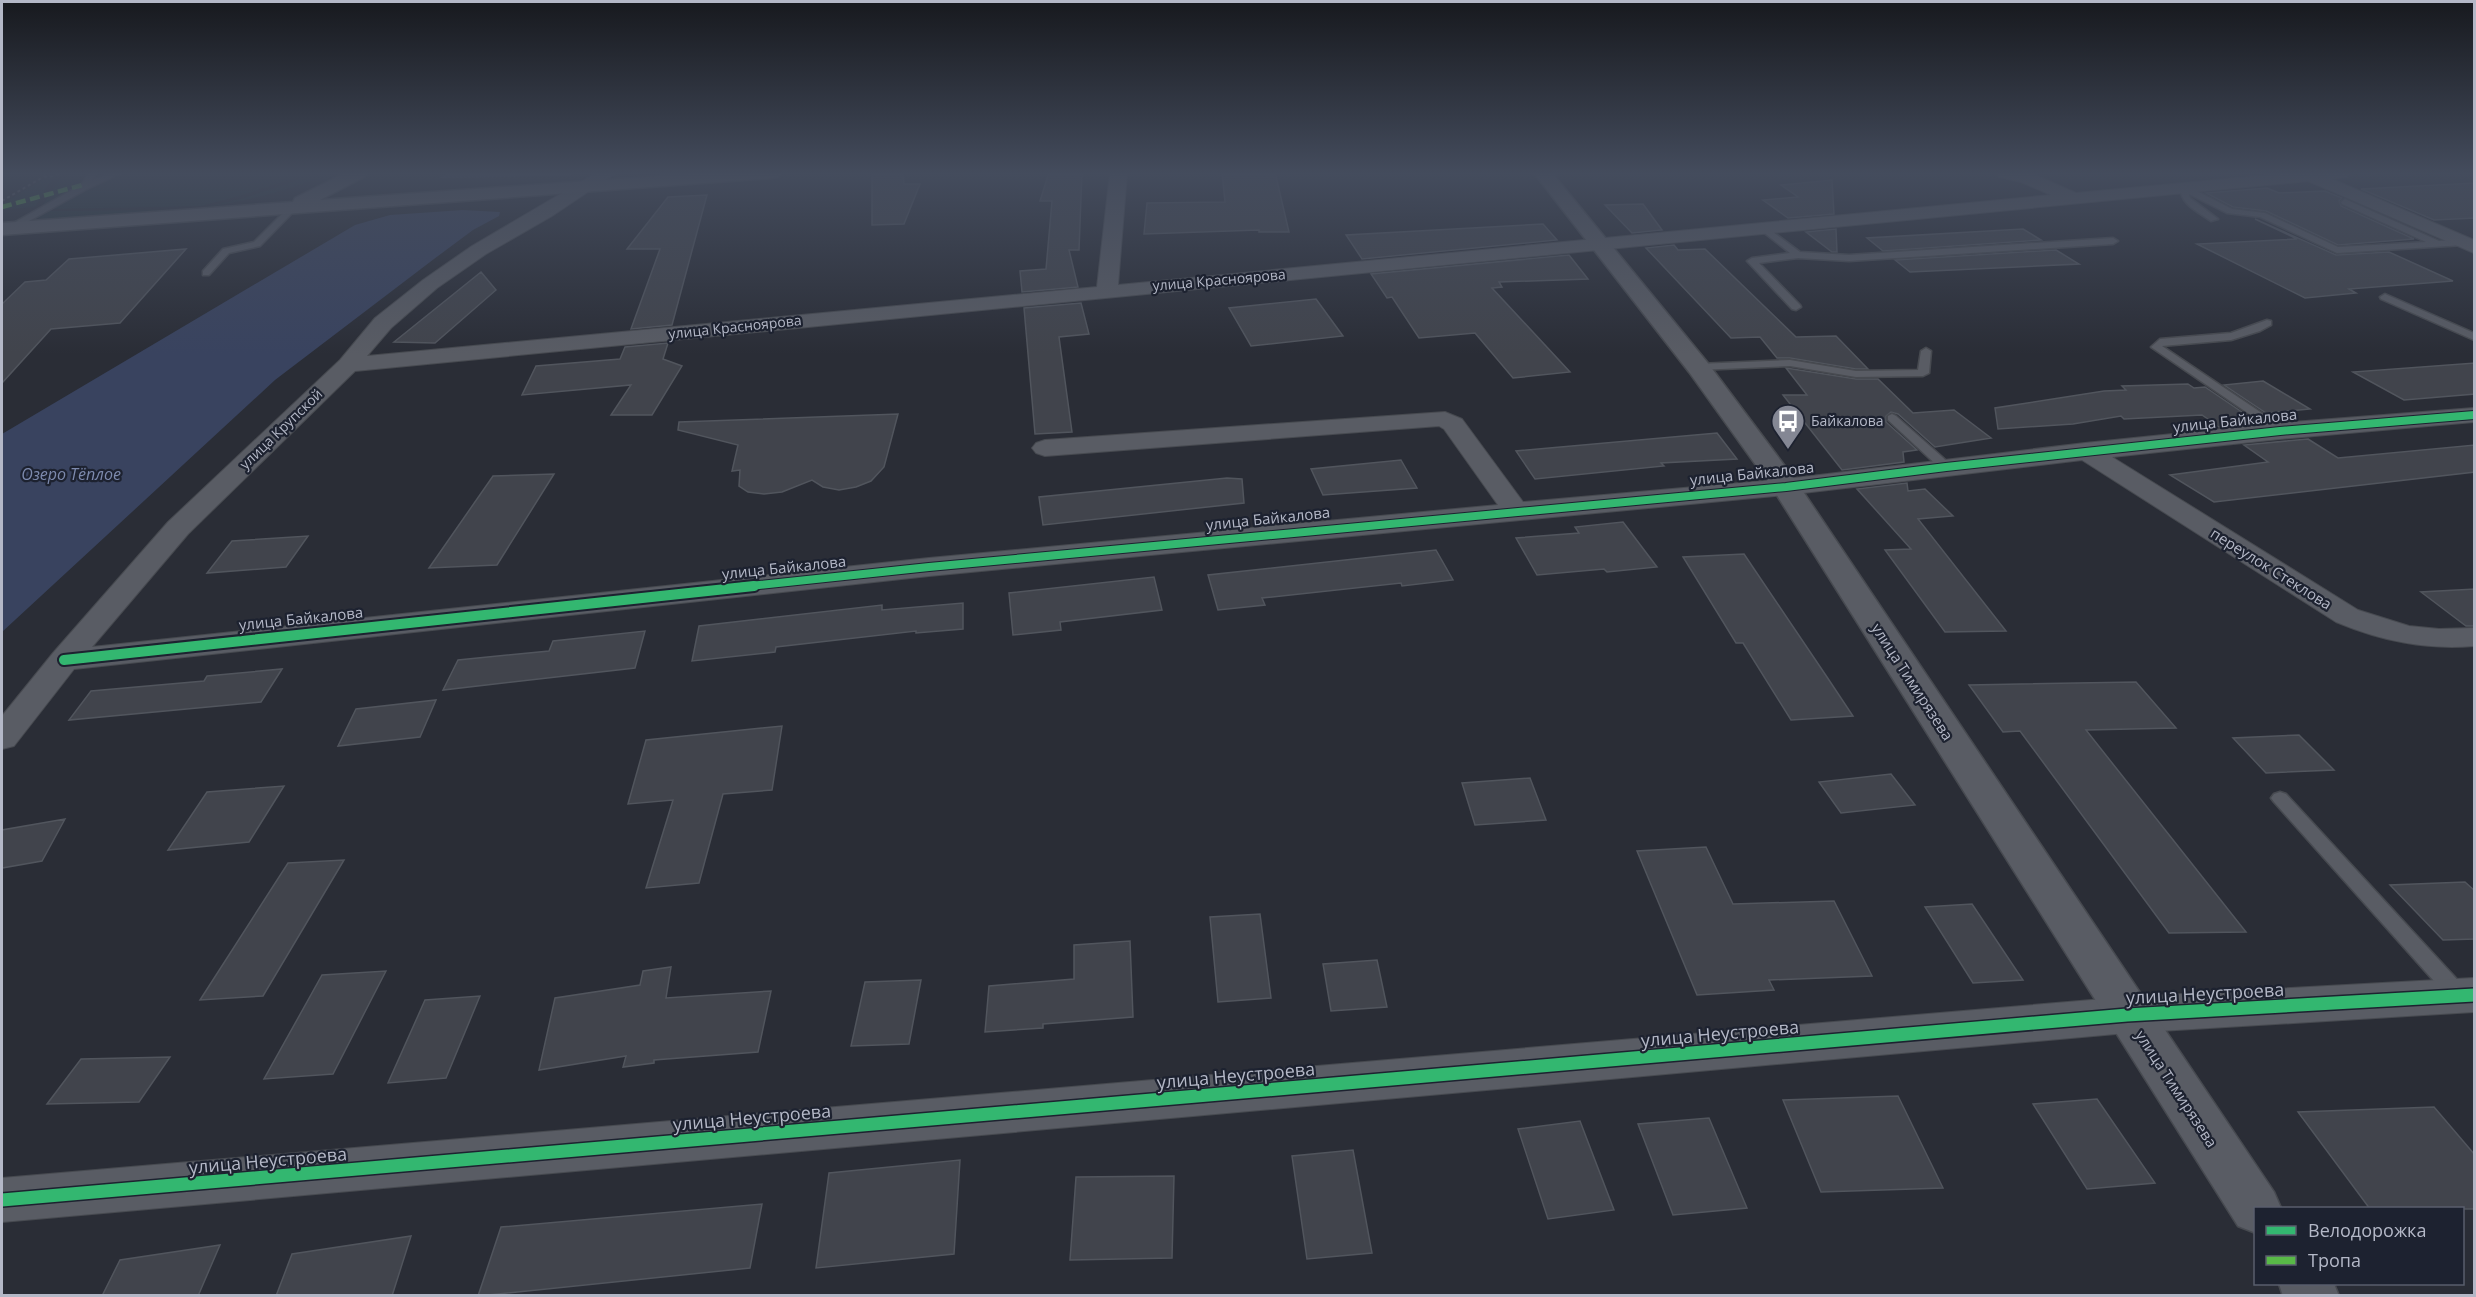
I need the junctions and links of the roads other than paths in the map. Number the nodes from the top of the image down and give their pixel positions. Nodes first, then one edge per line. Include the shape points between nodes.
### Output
1 (267, 234) edge
2 (506, 234) edge
3 (1112, 234) edge
4 (1591, 234) edge
5 (1715, 234) edge
6 (1771, 234) edge
7 (2302, 234) edge
8 (2417, 234) edge
9 (2443, 234) edge
10 (2113, 241) dead end
11 (2438, 243) junction
12 (1599, 244) junction
13 (2469, 245) edge
14 (1798, 255) junction
15 (206, 273) dead end
16 (1107, 291) junction
17 (2385, 297) dead end
18 (1796, 307) dead end
19 (2267, 323) dead end
20 (2475, 337) edge
21 (1926, 351) dead end
22 (348, 365) junction
23 (1698, 367) junction
24 (2475, 415) edge
25 (1892, 418) dead end
26 (2280, 431) junction
27 (1045, 448) dead end
28 (2085, 451) junction
29 (1946, 467) junction
30 (1786, 487) junction
31 (1516, 511) junction
32 (2475, 637) edge
33 (64, 660) junction
34 (2, 738) edge
35 (2280, 798) dead end
36 (2467, 995) edge
37 (2127, 1015) junction
38 (2, 1200) edge
39 (2255, 1207) edge

1 - 15 lane via 257,244 226,251
2 - 22 street, улица Крупской via 430,284 383,323
3 - 16 street
4 - 12 street, улица Тимирязева
5 - 12 street, улица Красноярова
6 - 14 lane
7 - 11 lane via 2337,250
8 - 11 lane
9 - 13 street
10 - 14 lane via 1849,258
11 - 13 lane
12 - 16 street, улица Красноярова
12 - 23 street, улица Тимирязева
14 - 18 lane via 1752,261
16 - 22 street, улица Красноярова
17 - 20 lane
19 - 26 lane via 2259,330 2241,335 2160,342 2156,347
21 - 23 lane via 1923,373 1856,374 1790,363
22 - 33 street, улица Крупской via 178,528
23 - 30 street, улица Тимирязева
24 - 26 street, улица Байкалова
25 - 29 lane
26 - 28 street, улица Байкалова
27 - 31 street via 1434,418 1453,424
28 - 29 street, улица Байкалова
28 - 32 street, переулок Стеклова via 2347,616 2385,632 2420,639
29 - 30 street, улица Байкалова
30 - 31 street, улица Байкалова
30 - 37 street, улица Тимирязева
31 - 33 street, улица Байкалова via 929,567
33 - 34 street, улица Крупской
35 - 36 lane
36 - 37 street, улица Неустроева
37 - 38 street, улица Неустроева
37 - 39 street, улица Тимирязева

